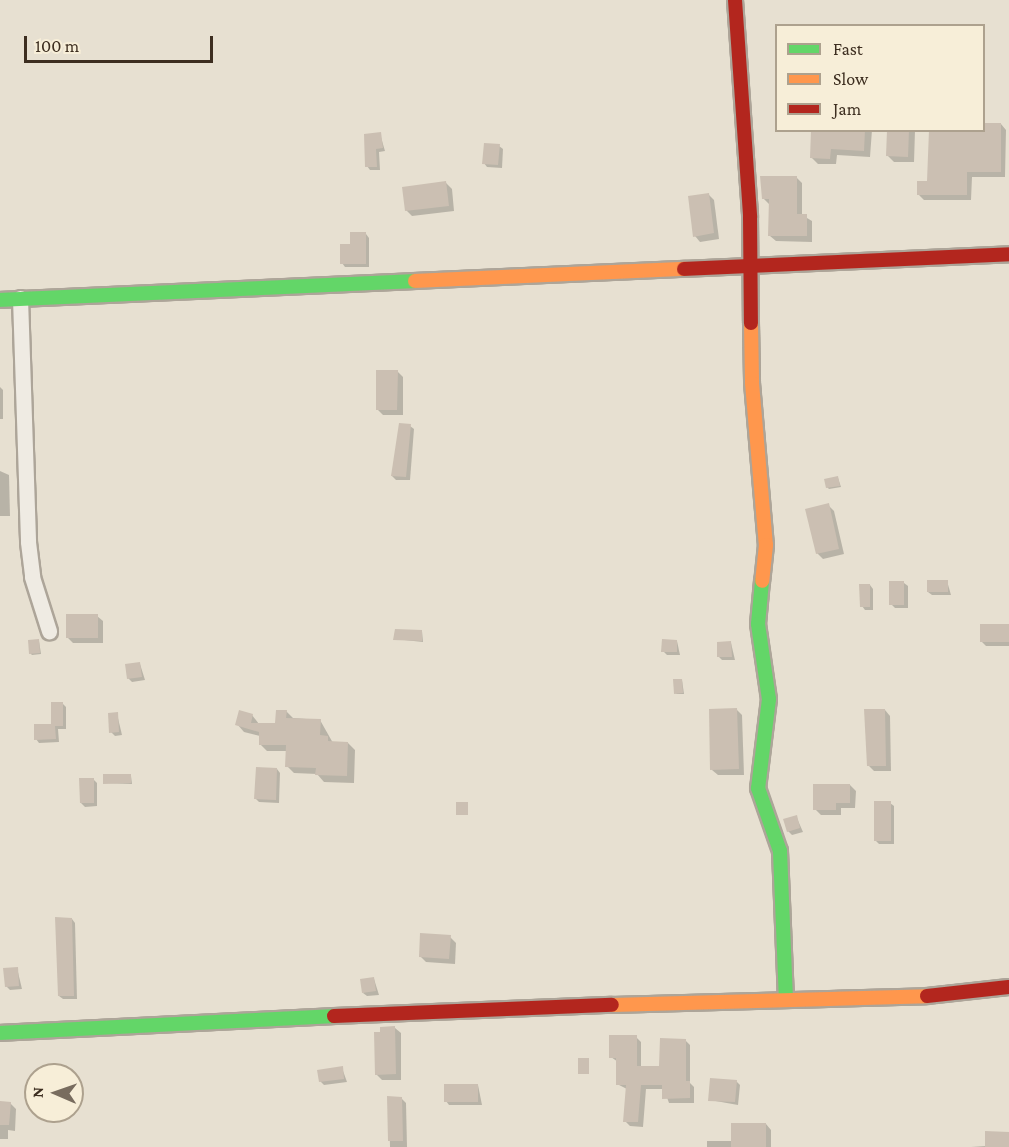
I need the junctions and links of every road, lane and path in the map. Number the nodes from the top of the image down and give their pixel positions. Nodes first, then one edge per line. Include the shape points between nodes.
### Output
1 (735, 0) edge
2 (1009, 254) edge
3 (752, 266) junction
4 (20, 298) junction
5 (0, 300) edge
6 (49, 631) dead end
7 (1009, 987) edge
8 (786, 998) junction
9 (0, 1033) edge

1 - 3 street
2 - 3 street
3 - 4 street
3 - 8 street via 752,382 766,545 758,624 769,699 758,788 780,851
4 - 5 street
4 - 6 street via 28,542 32,577
7 - 8 street via 927,996
8 - 9 street

